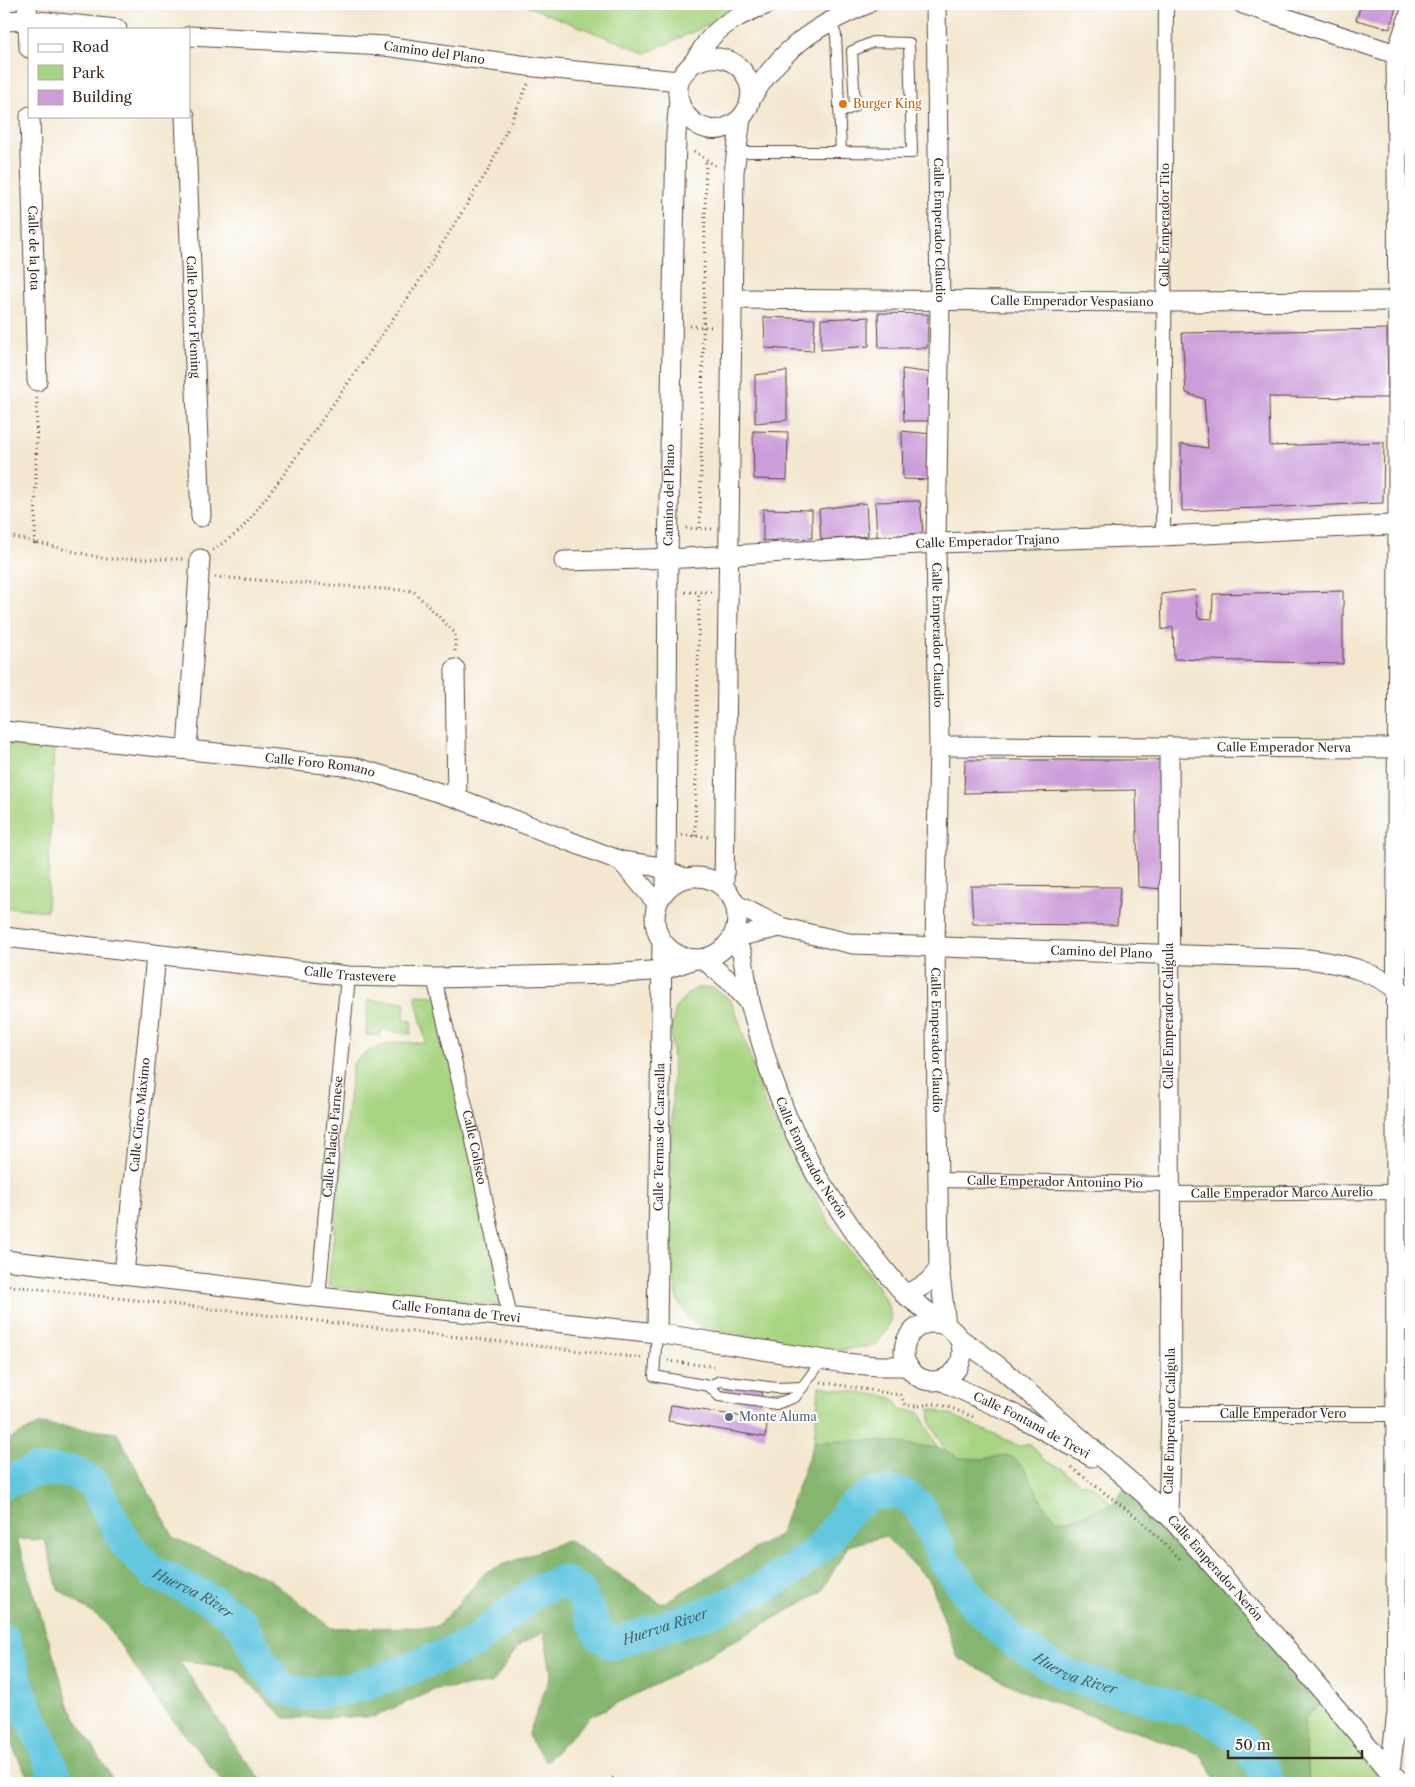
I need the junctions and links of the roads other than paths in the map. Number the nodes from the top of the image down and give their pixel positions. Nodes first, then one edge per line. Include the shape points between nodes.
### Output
1 (768, 4) edge
2 (867, 4) edge
3 (936, 4) edge
4 (1166, 4) edge
5 (1243, 4) edge
6 (1411, 10) edge
7 (28, 12) edge
8 (830, 20) junction
9 (4, 21) edge
10 (28, 28) edge
11 (111, 28) edge
12 (190, 36) edge
13 (1404, 57) edge
14 (692, 64) junction
15 (679, 82) junction
16 (750, 100) junction
17 (679, 102) junction
18 (840, 113) junction
19 (30, 118) edge
20 (185, 118) edge
21 (741, 118) junction
22 (736, 152) junction
23 (841, 152) junction
24 (732, 300) junction
25 (1404, 301) edge
26 (940, 302) junction
27 (1163, 302) junction
28 (37, 381) road end
29 (201, 517) dead end
30 (1405, 524) edge
31 (1163, 536) junction
32 (936, 543) junction
33 (727, 556) junction
34 (668, 559) junction
35 (564, 561) dead end
36 (200, 567) road end
37 (455, 669) road end
38 (4, 731) edge
39 (939, 746) junction
40 (1169, 747) junction
41 (1398, 748) junction
42 (187, 749) junction
43 (457, 798) junction
44 (621, 861) junction
45 (665, 869) junction
46 (1405, 877) edge
47 (685, 878) junction
48 (724, 887) junction
49 (662, 896) junction
50 (735, 904) junction
51 (780, 927) junction
52 (4, 937) edge
53 (732, 938) junction
54 (662, 942) junction
55 (935, 947) junction
56 (1168, 955) junction
57 (156, 956) junction
58 (699, 959) junction
59 (663, 970) junction
60 (348, 976) junction
61 (434, 978) junction
62 (1396, 987) junction
63 (1411, 1002) edge
64 (750, 1003) junction
65 (1404, 1035) edge
66 (940, 1180) junction
67 (1169, 1189) junction
68 (1395, 1192) junction
69 (4, 1260) edge
70 (939, 1267) junction
71 (124, 1274) junction
72 (904, 1294) junction
73 (318, 1297) junction
74 (510, 1318) junction
75 (1403, 1324) edge
76 (950, 1329) junction
77 (657, 1333) junction
78 (910, 1334) junction
79 (823, 1359) junction
80 (908, 1366) junction
81 (940, 1380) junction
82 (805, 1383) junction
83 (709, 1386) junction
84 (1171, 1414) junction
85 (1396, 1414) junction
86 (1122, 1473) junction
87 (1168, 1514) junction
88 (1403, 1545) edge
89 (1396, 1778) edge

1 - 14 street via 728,22 708,40
2 - 8 street
3 - 26 street, Calle Emperador Claudio
4 - 27 street, Calle Emperador Tito
5 - 13 street
6 - 13 street
7 - 9 street
7 - 10 street
7 - 11 street
8 - 16 street via 793,45
8 - 18 lane via 836,35
12 - 15 street, Camino del Plano via 385,46 535,67
13 - 25 street
14 - 15 street
14 - 16 street via 715,56 727,59 746,75
15 - 17 street
16 - 21 street
17 - 21 street via 691,121 700,127 722,129
17 - 34 street, Camino del Plano
18 - 23 lane
18 - 23 lane via 855,106 852,52 873,42 909,43 912,153
19 - 28 street, Calle de la Jota
20 - 29 street, Calle Doctor Fleming
21 - 22 street
22 - 23 lane
22 - 24 street
24 - 26 street, Calle Emperador Vespasiano
24 - 33 street
25 - 27 street, Calle Emperador Vespasiano
25 - 30 street
26 - 27 street, Calle Emperador Vespasiano
26 - 32 street, Calle Emperador Claudio
27 - 31 street, Calle Emperador Tito
30 - 31 street, Calle Emperador Trajano
30 - 41 street
31 - 32 street, Calle Emperador Trajano
32 - 33 street, Calle Emperador Trajano
32 - 39 street, Calle Emperador Claudio
33 - 34 street, Calle Emperador Trajano
33 - 48 street
34 - 35 street, Calle Emperador Trajano
34 - 45 street, Camino del Plano
36 - 42 street
37 - 43 street
38 - 42 street, Calle Foro Romano
39 - 40 street
39 - 55 street, Calle Emperador Claudio
40 - 41 street, Calle Emperador Nerva
40 - 56 street, Calle Emperador Calígula
41 - 46 street
42 - 43 street, Calle Foro Romano via 354,767
43 - 44 street, Calle Foro Romano
44 - 45 street, Calle Foro Romano
44 - 49 street, Calle Foro Romano
45 - 47 street, Calle Foro Romano
45 - 49 street, Camino del Plano
46 - 62 street
47 - 48 street via 701,876
47 - 49 street
48 - 50 street
49 - 54 street via 655,922
50 - 51 street, Camino del Plano
50 - 53 street via 738,921
51 - 53 street, Camino del Plano
51 - 55 street, Camino del Plano via 853,944
52 - 57 street, Calle Trastevere
53 - 58 street via 720,952
53 - 64 street, Calle Emperador Nerón via 742,953
54 - 58 street via 677,954
54 - 59 street, Calle Termas de Caracalla
55 - 56 street, Camino del Plano
55 - 66 street, Calle Emperador Claudio
56 - 62 street, Camino del Plano via 1337,962 1363,970
56 - 67 street, Calle Emperador Calígula
57 - 60 street, Calle Trastevere
57 - 71 street, Calle Circo Máximo
58 - 59 street, Calle Trastevere
58 - 64 street, Calle Emperador Nerón via 733,984
59 - 61 street, Calle Trastevere
59 - 77 street, Calle Termas de Caracalla
60 - 61 street, Calle Trastevere
60 - 73 street, Calle Palacio Farnese
61 - 74 street, Calle Coliseo via 470,1126
62 - 63 street, Camino del Plano
62 - 65 street
64 - 72 street, Calle Emperador Nerón via 777,1092 816,1175 854,1233
65 - 68 street
66 - 67 street, Calle Emperador Antonino Pio
66 - 70 street, Calle Emperador Claudio
67 - 68 street, Calle Emperador Marco Aurelio
67 - 84 street, Calle Emperador Calígula
68 - 75 street
69 - 71 street, Calle Fontana de Trevi
70 - 72 street via 925,1286
70 - 76 street, Calle Emperador Claudio
71 - 73 street, Calle Fontana de Trevi
72 - 76 street, Calle Emperador Nerón
72 - 78 street
73 - 74 street, Calle Fontana de Trevi
74 - 77 street, Calle Fontana de Trevi
75 - 85 street
76 - 78 street via 926,1323
76 - 81 street via 962,1346 960,1364
76 - 86 street, Calle Emperador Nerón via 997,1365
77 - 79 street, Calle Fontana de Trevi
77 - 83 lane via 654,1376
78 - 80 street via 904,1350
79 - 80 street, Calle Fontana de Trevi via 877,1366
79 - 82 lane
80 - 81 street via 922,1378
81 - 86 street, Calle Fontana de Trevi via 1018,1416
82 - 83 lane via 777,1388 720,1381
82 - 83 lane via 795,1397 776,1404 719,1396
84 - 85 street, Calle Emperador Vero
84 - 87 street, Calle Emperador Calígula
85 - 88 street
86 - 87 street, Calle Emperador Nerón
87 - 89 street, Calle Emperador Nerón
88 - 89 street

